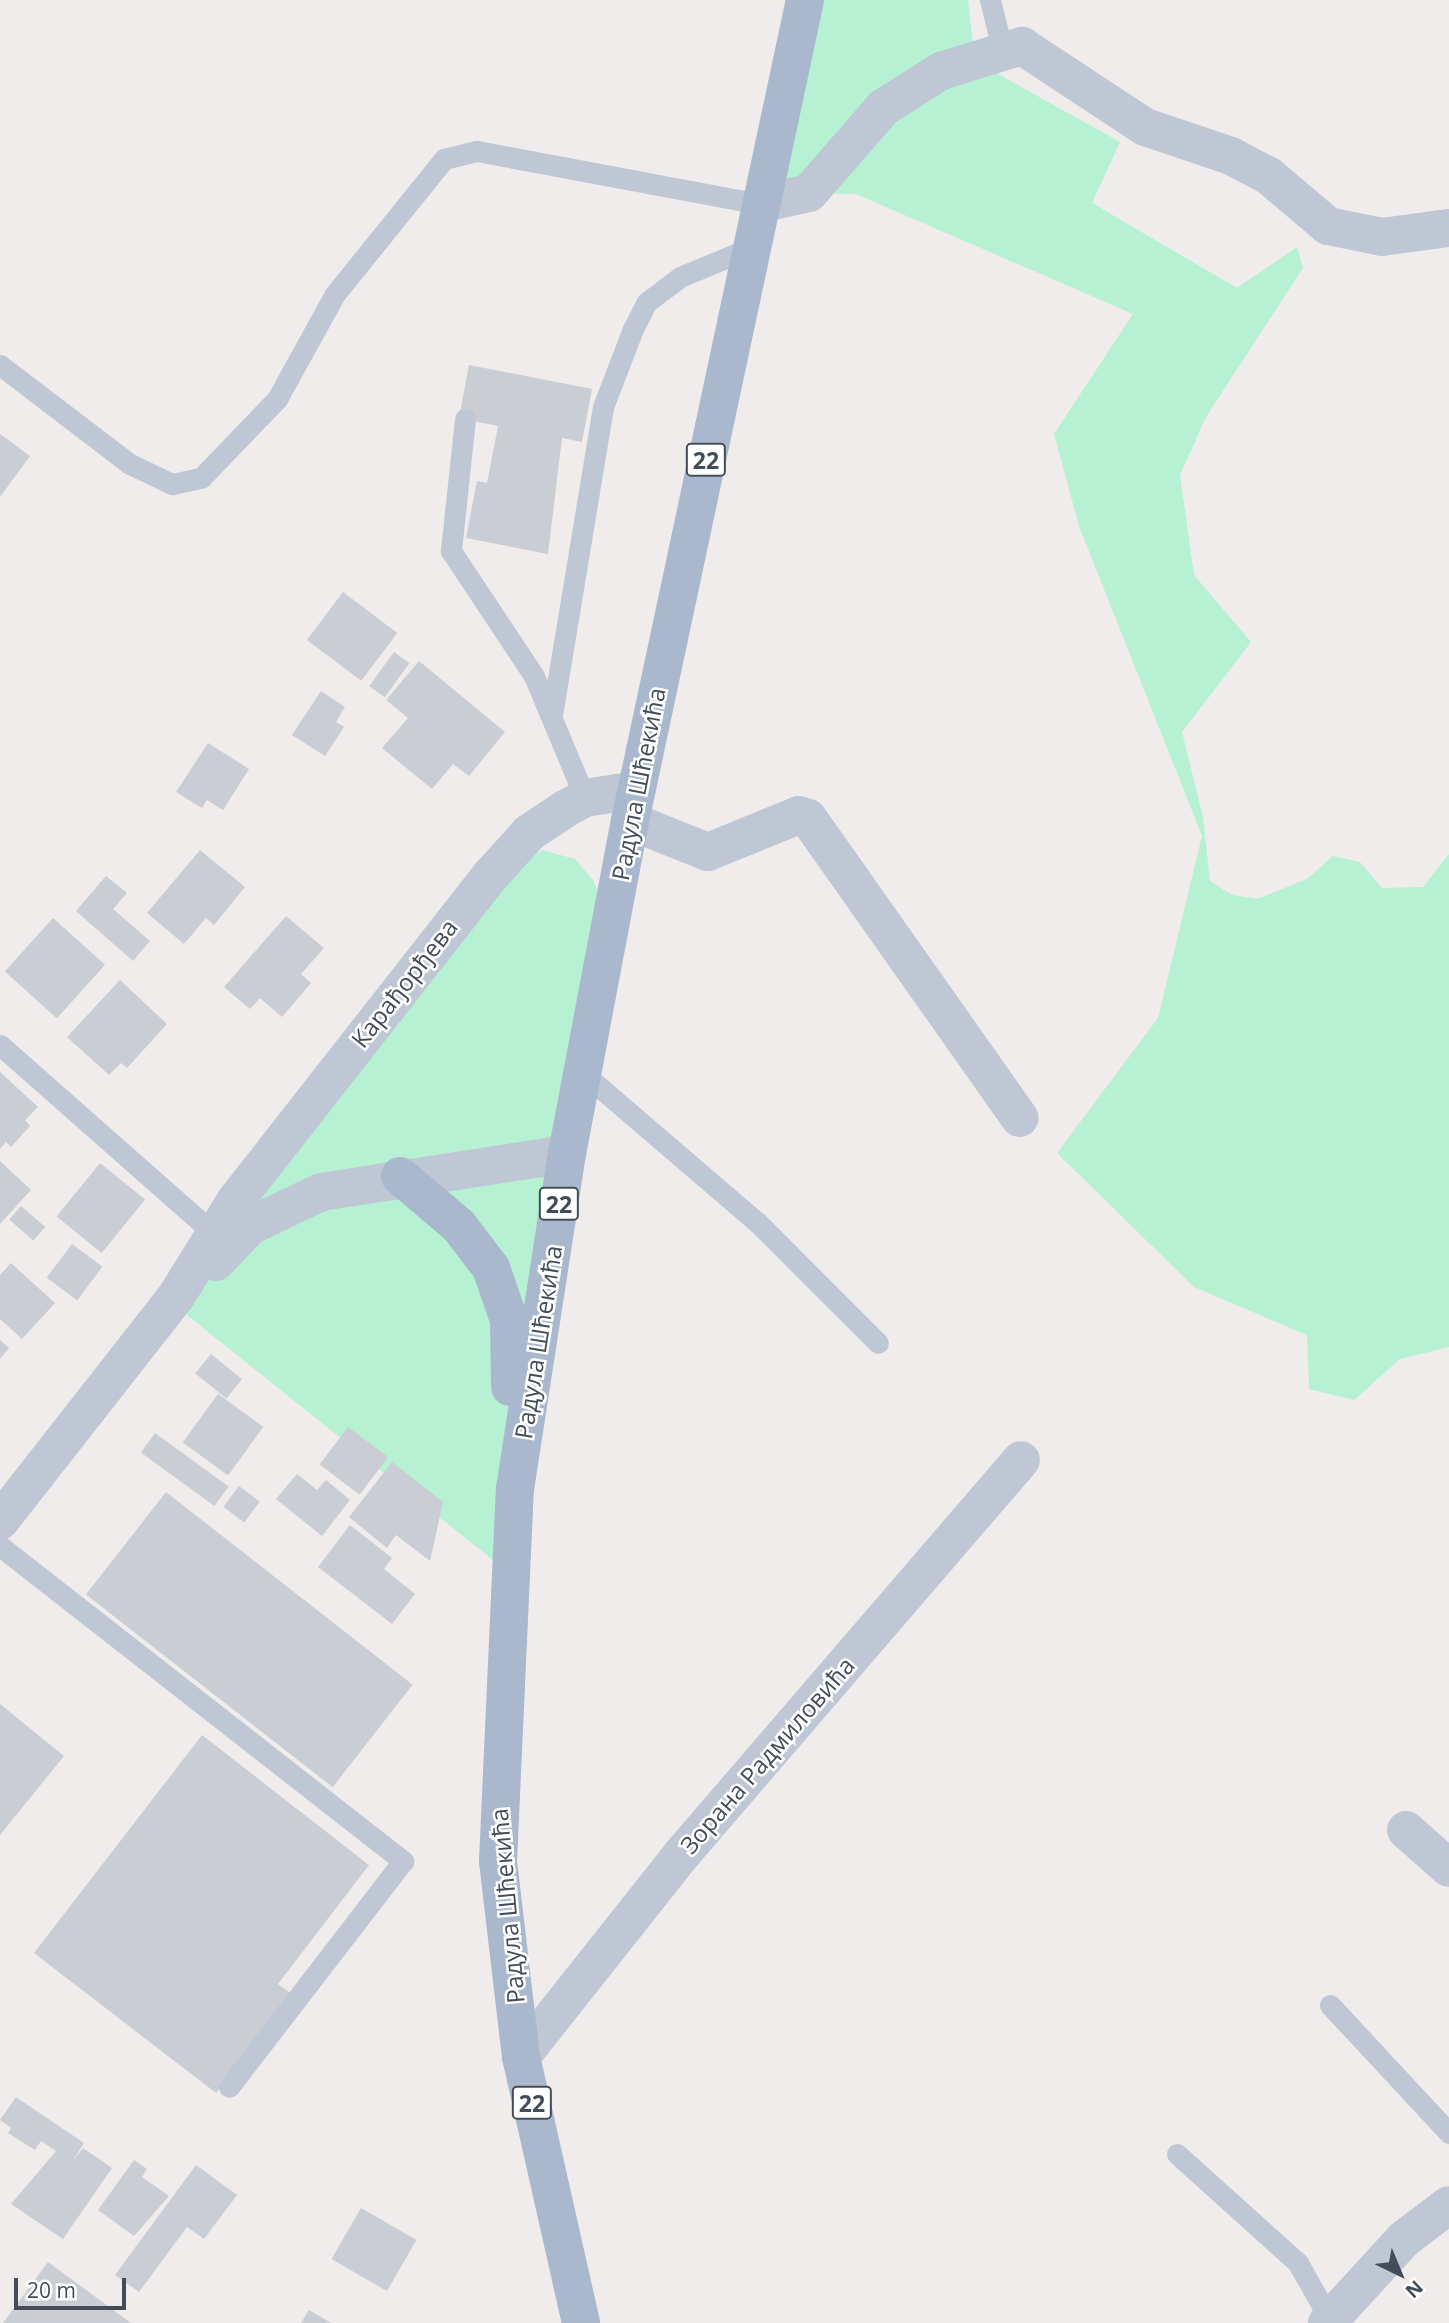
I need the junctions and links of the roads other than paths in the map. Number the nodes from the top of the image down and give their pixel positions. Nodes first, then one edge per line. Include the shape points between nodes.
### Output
1 (990, 0) edge
2 (799, 6) edge
3 (1003, 52) junction
4 (760, 204) junction
5 (1449, 228) edge
6 (750, 248) junction
7 (0, 366) edge
8 (465, 419) dead end
9 (552, 715) junction
10 (585, 798) junction
11 (633, 805) junction
12 (0, 1045) edge
13 (583, 1073) junction
14 (1020, 1118) dead end
15 (567, 1154) junction
16 (400, 1175) junction
17 (212, 1232) junction
18 (177, 1295) junction
19 (878, 1343) dead end
20 (1021, 1460) dead end
21 (515, 1489) junction
22 (0, 1521) edge
23 (0, 1546) edge
24 (1406, 1830) dead end
25 (1449, 1868) edge
26 (1330, 2005) dead end
27 (521, 2057) junction
28 (229, 2087) dead end
29 (1449, 2133) edge
30 (1177, 2154) dead end
31 (1449, 2205) edge
32 (1329, 2321) edge
33 (581, 2323) edge

1 - 3 lane
2 - 4 main road, Радула Шћекића / 22
3 - 4 street via 941,71 884,107 810,193
3 - 5 street via 1021,46 1145,127 1259,171 1328,226 1382,237
4 - 6 main road, Радула Шћекића / 22
4 - 7 lane via 477,151 444,159 335,293 276,398 233,451 191,480 172,484 130,464
6 - 9 lane via 710,260 647,302 595,411
6 - 11 main road, Радула Шћекића / 22
8 - 9 lane via 451,551 500,617
9 - 10 lane
10 - 11 street, Карађорђева
10 - 17 street, Карађорђева via 529,833 460,911
11 - 13 main road, Радула Шћекића / 22
11 - 14 street via 708,852 799,815 807,818
12 - 17 lane
13 - 15 main road, Радула Шћекића / 22
13 - 19 lane via 757,1222
15 - 16 street, Карађорђева
15 - 21 main road, Радула Шћекића / 22
16 - 18 street, Карађорђева via 282,1207 240,1234
16 - 21 main road via 476,1244 499,1283 512,1338 506,1458
17 - 18 street, Карађорђева
18 - 22 street, Карађорђева
20 - 27 street, Зорана Радмиловића via 681,1855
21 - 27 main road, Радула Шћекића / 22 via 497,1829
23 - 28 lane via 403,1861
24 - 25 street
26 - 29 lane
27 - 33 main road, Радула Шћекића / 22
30 - 32 lane via 1298,2263
31 - 32 street via 1404,2239

